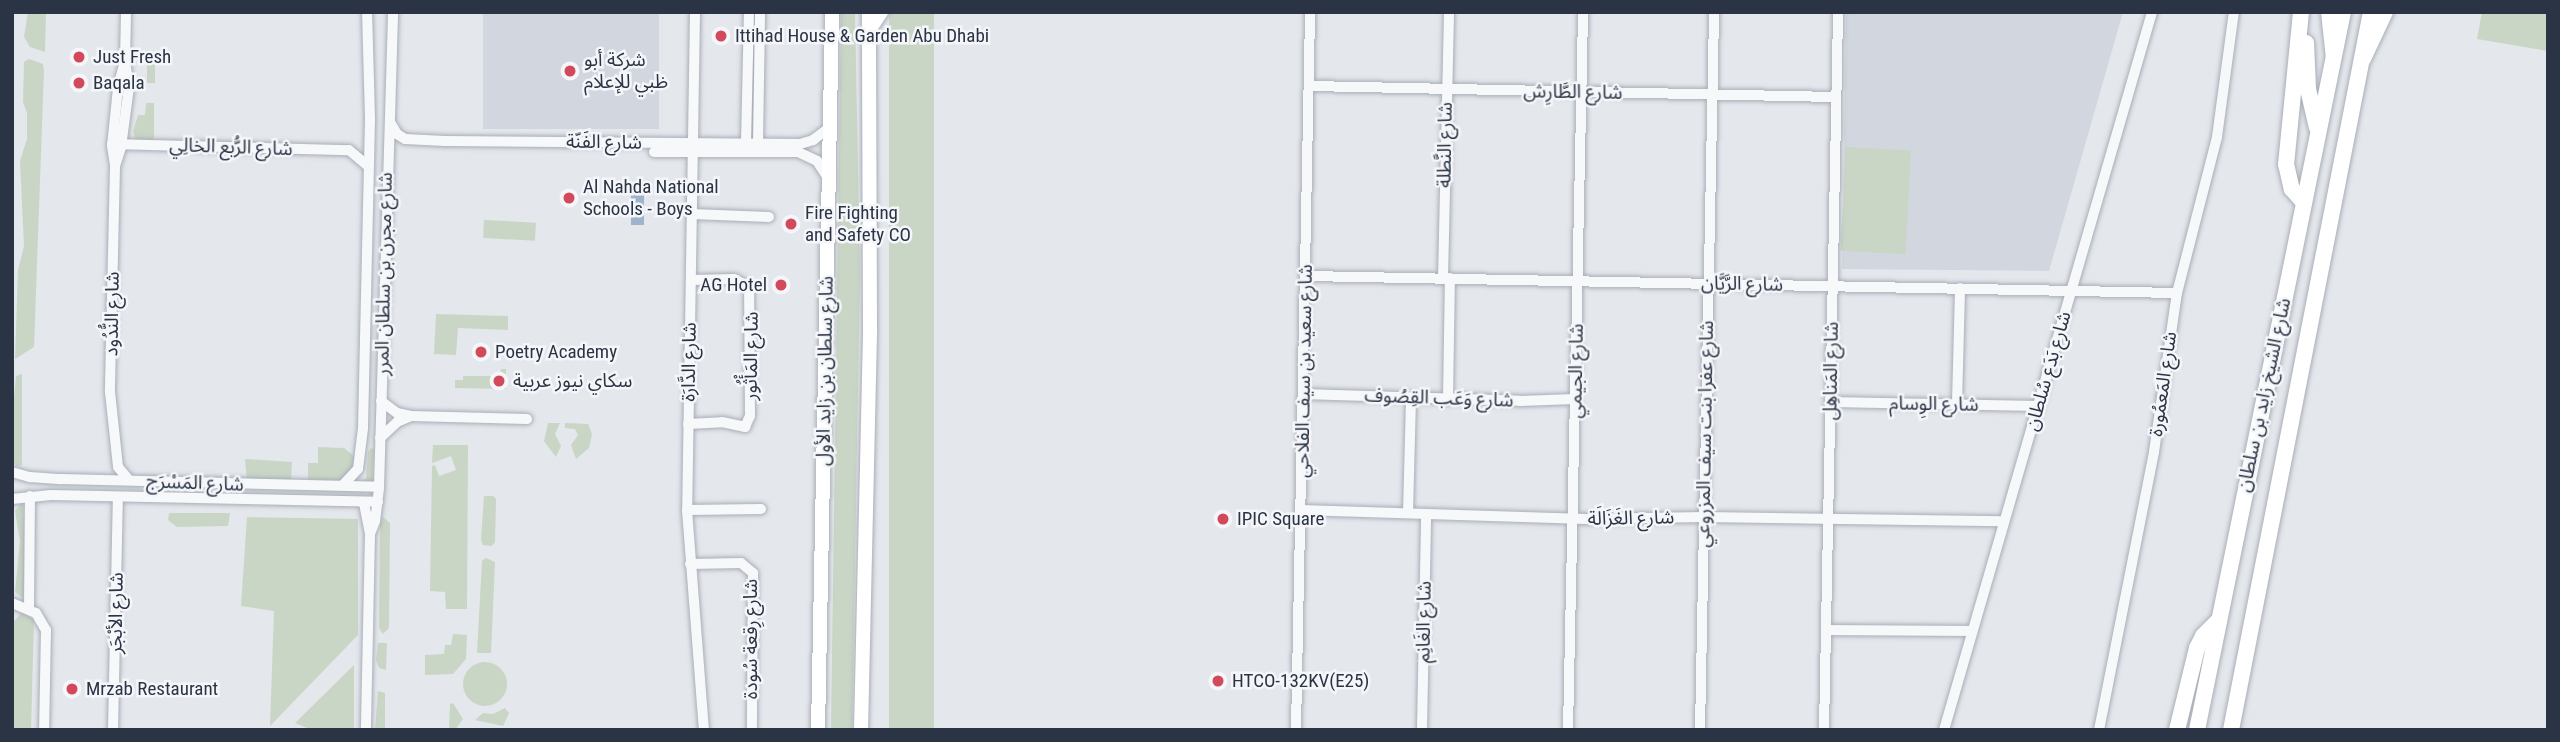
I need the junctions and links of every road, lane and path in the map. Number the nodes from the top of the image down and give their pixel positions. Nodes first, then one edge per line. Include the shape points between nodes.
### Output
1 (126, 12) edge
2 (367, 12) edge
3 (393, 12) edge
4 (695, 12) edge
5 (749, 12) edge
6 (760, 12) edge
7 (869, 12) edge
8 (881, 12) edge
9 (1310, 12) edge
10 (1449, 12) edge
11 (1583, 12) edge
12 (1714, 12) edge
13 (1838, 12) edge
14 (2152, 12) edge
15 (2234, 12) edge
16 (2241, 12) edge
17 (2301, 12) edge
18 (2309, 12) edge
19 (2328, 12) edge
20 (2343, 12) edge
21 (2371, 12) edge
22 (2386, 12) edge
23 (830, 17) edge
24 (869, 30) junction
25 (2232, 40) junction
26 (2333, 62) junction
27 (2360, 66) junction
28 (1310, 86) junction
29 (1446, 90) junction
30 (1581, 92) junction
31 (1712, 95) junction
32 (1836, 97) junction
33 (388, 115) junction
34 (829, 128) junction
35 (2319, 131) junction
36 (369, 134) junction
37 (752, 143) junction
38 (117, 144) junction
39 (694, 148) junction
40 (349, 150) junction
41 (654, 152) dead end
42 (368, 166) junction
43 (829, 180) junction
44 (2304, 202) junction
45 (692, 214) junction
46 (769, 217) dead end
47 (1307, 276) junction
48 (1446, 278) junction
49 (691, 280) junction
50 (1577, 281) junction
51 (1708, 284) junction
52 (1833, 286) junction
53 (1960, 288) junction
54 (2071, 290) junction
55 (2177, 293) junction
56 (1303, 394) junction
57 (1411, 399) junction
58 (1575, 399) junction
59 (1448, 400) junction
60 (381, 401) junction
61 (1830, 402) junction
62 (1957, 404) junction
63 (2038, 406) junction
64 (411, 416) junction
65 (527, 419) dead end
66 (688, 424) junction
67 (363, 428) junction
68 (380, 434) junction
69 (116, 461) junction
70 (12, 472) edge
71 (61, 478) junction
72 (101, 480) junction
73 (129, 481) junction
74 (283, 485) junction
75 (344, 485) junction
76 (379, 486) junction
77 (30, 496) junction
78 (60, 496) junction
79 (118, 497) junction
80 (12, 499) edge
81 (281, 501) junction
82 (378, 502) junction
83 (364, 503) junction
84 (761, 509) dead end
85 (687, 510) junction
86 (1301, 510) junction
87 (1408, 513) junction
88 (1426, 514) junction
89 (1704, 517) junction
90 (1573, 518) junction
91 (1828, 519) junction
92 (2004, 521) junction
93 (370, 534) junction
94 (690, 564) junction
95 (12, 603) edge
96 (29, 609) junction
97 (2218, 621) junction
98 (1826, 630) junction
99 (1972, 631) junction
100 (44, 730) edge
101 (113, 730) edge
102 (366, 730) edge
103 (704, 730) edge
104 (752, 730) edge
105 (818, 730) edge
106 (861, 730) edge
107 (1296, 730) edge
108 (1422, 730) edge
109 (1568, 730) edge
110 (1700, 730) edge
111 (1824, 730) edge
112 (1944, 730) edge
113 (2099, 730) edge
114 (2178, 730) edge
115 (2197, 730) edge
116 (2231, 730) edge

1 - 38 street, شارع النُّدُود
2 - 36 street, شارع مجرن بن سلطان المرر
3 - 33 street, شارع مجرن بن سلطان المرر
4 - 39 street, شارع الدَّارَة
5 - 37 street
6 - 37 street
7 - 24 main road
8 - 24 main road
9 - 28 street, شارع سعيد بن سيف الفلاحي
10 - 29 street, شارع النَّطلة
11 - 30 street, شارع الجيمي
12 - 31 street, شارع عفرا بنت سيف المزروعي
13 - 32 street, شارع المَناهِل
14 - 54 street, شارع بَدَع سُلطان
15 - 25 street, شارع المَعمُورة
16 - 25 street, شارع المَعمُورة
17 - 44 highway via 2286,164 2292,189
18 - 35 highway via 2306,75
19 - 26 main road, شارع الشيخ زايد بن سلطان
20 - 26 highway, شارع الشيخ زايد بن سلطان
21 - 27 highway, شارع الشيخ زايد بن سلطان
22 - 27 main road, شارع الشيخ زايد بن سلطان
23 - 34 main road, شارع سلطان بن زايد الأول
24 - 106 main road via 870,327
25 - 55 street, شارع المَعمُورة via 2217,137
26 - 35 highway, شارع الشيخ زايد بن سلطان
27 - 116 highway, شارع الشيخ زايد بن سلطان
28 - 29 street, شارع الطَّارِش
28 - 47 street, شارع سعيد بن سيف الفلاحي
29 - 30 street, شارع الطَّارِش
29 - 48 street, شارع النَّطلة
30 - 31 street, شارع الطَّارِش
30 - 50 street, شارع الجيمي
31 - 32 street, شارع الطَّارِش
31 - 51 street, شارع عفرا بنت سيف المزروعي
32 - 52 street, شارع المَناهِل
33 - 39 street, شارع الفَنّة via 397,134 410,139
33 - 60 street, شارع مجرن بن سلطان المرر
34 - 37 street, شارع الفَنّة via 806,142
34 - 43 main road, شارع سلطان بن زايد الأول
35 - 44 highway, شارع الشيخ زايد بن سلطان
36 - 40 street
36 - 42 street, شارع مجرن بن سلطان المرر
37 - 39 street, شارع الفَنّة
38 - 40 street, شارع الرُّبع الخالِي
38 - 69 street, شارع النُّدُود via 110,392
39 - 41 street, شارع الفَنّة
39 - 43 street, شارع الفَنّة via 798,152 817,161
39 - 45 street, شارع الدَّارَة
40 - 42 street
42 - 67 street, شارع مجرن بن سلطان المرر
43 - 105 main road, شارع سلطان بن زايد الأول
44 - 97 highway, شارع الشيخ زايد بن سلطان
45 - 46 street
45 - 49 street, شارع الدَّارَة
47 - 48 street, شارع الرَّيَّان
47 - 56 street, شارع سعيد بن سيف الفلاحي
48 - 50 street, شارع الرَّيَّان
48 - 59 street, شارع النَّطلة
49 - 66 street, شارع الدَّارَة
49 - 66 street, شارع المَأْثُور via 734,279 749,287 750,416 745,427 722,422
50 - 51 street, شارع الرَّيَّان
50 - 58 street, شارع الجيمي
51 - 52 street, شارع الرَّيَّان
51 - 89 street, شارع عفرا بنت سيف المزروعي
52 - 53 street, شارع الرَّيَّان
52 - 61 street, شارع المَناهِل
53 - 54 street, شارع الرَّيَّان
53 - 62 street
54 - 55 street, شارع الرَّيَّان
54 - 63 street, شارع بَدَع سُلطان
55 - 113 street, شارع المَعمُورة via 2154,452
56 - 57 street, شارع وَعَب القِصُوف
56 - 86 street, شارع سعيد بن سيف الفلاحي
57 - 59 street, شارع وَعَب القِصُوف
57 - 87 street
58 - 59 street, شارع وَعَب القِصُوف
58 - 90 street, شارع الجيمي
60 - 64 street via 391,410
60 - 68 street, شارع مجرن بن سلطان المرر
61 - 62 street, شارع الوِسام
61 - 91 street, شارع المَناهِل
62 - 63 street, شارع الوِسام
63 - 92 street, شارع بَدَع سُلطان
64 - 65 street
64 - 68 street
66 - 85 street, شارع الدَّارَة
67 - 68 street
67 - 75 street, شارع مجرن بن سلطان المرر via 360,464
68 - 76 street, شارع مجرن بن سلطان المرر
69 - 72 street
69 - 73 street, شارع النُّدُود
70 - 71 street, شارع المَسْرَج
71 - 72 street, شارع المَسْرَج
71 - 78 street
72 - 73 street, شارع المَسْرَج
73 - 74 street, شارع المَسْرَج
74 - 75 street, شارع المَسْرَج
74 - 81 street via 277,494
75 - 76 street, شارع المَسْرَج
76 - 82 street, شارع مجرن بن سلطان المرر
77 - 78 street, شارع المَسْرَج
77 - 80 street, شارع المَسْرَج
77 - 96 street
78 - 79 street, شارع المَسْرَج
79 - 81 street, شارع المَسْرَج
79 - 101 street, شارع الأبْجَر
81 - 83 street, شارع المَسْرَج
82 - 83 street, شارع المَسْرَج
82 - 93 street, شارع مجرن بن سلطان المرر
83 - 93 street, شارع مجرن بن سلطان المرر
84 - 85 street
85 - 94 street, شارع الدَّارَة
86 - 87 street, شارع الغَزَالَة
86 - 107 street, شارع سعيد بن سيف الفلاحي
87 - 88 street, شارع الغَزَالَة
88 - 90 street, شارع الغَزَالَة
88 - 108 street, شارع الغَانِم
89 - 90 street, شارع الغَزَالَة
89 - 91 street, شارع الغَزَالَة
89 - 110 street, شارع عفرا بنت سيف المزروعي
90 - 109 street, شارع الجيمي
91 - 92 street, شارع الغَزَالَة
91 - 98 street, شارع المَناهِل
92 - 99 street, شارع بَدَع سُلطان
93 - 102 street, شارع مجرن بن سلطان المرر
94 - 103 street, شارع الدَّارَة
94 - 104 street, شارع رِقعة سُودة via 741,563 752,573
95 - 96 street
96 - 100 street via 41,618 47,637
97 - 114 highway via 2197,648
97 - 115 highway, شارع الشيخ زايد بن سلطان
98 - 99 street
98 - 111 street, شارع المَناهِل
99 - 112 street, شارع بَدَع سُلطان

